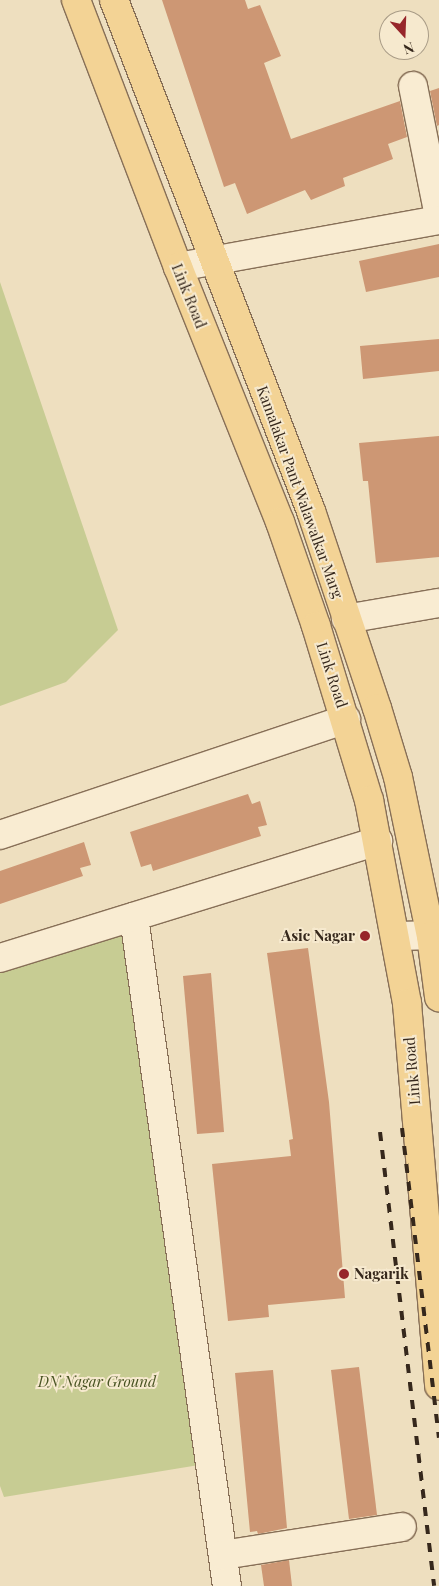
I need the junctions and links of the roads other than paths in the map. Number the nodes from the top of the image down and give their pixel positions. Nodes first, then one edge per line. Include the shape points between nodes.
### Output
1 (76, 0) edge
2 (114, 0) edge
3 (413, 86) dead end
4 (435, 179) edge
5 (439, 216) edge
6 (439, 220) edge
7 (212, 260) junction
8 (178, 267) junction
9 (439, 603) edge
10 (346, 619) junction
11 (377, 708) junction
12 (346, 720) junction
13 (0, 834) edge
14 (378, 841) junction
15 (134, 917) junction
16 (397, 936) junction
17 (435, 936) edge
18 (0, 958) edge
19 (439, 997) edge
20 (439, 1386) edge
21 (402, 1527) dead end
22 (223, 1555) junction
23 (227, 1586) edge

1 - 8 main road, Link Road
2 - 7 main road, Kamalakar Pant Walawalkar Marg
3 - 4 street
4 - 5 street
6 - 7 street
7 - 8 street
7 - 10 main road, Kamalakar Pant Walawalkar Marg via 311,511
8 - 12 main road, Link Road via 280,522
9 - 10 street
10 - 11 main road, Kamalakar Pant Walawalkar Marg
11 - 12 main road
11 - 17 main road, Kamalakar Pant Walawalkar Marg via 398,777
12 - 13 street
12 - 14 main road, Link Road
14 - 15 street
14 - 16 main road, Link Road
15 - 18 street
15 - 22 street
16 - 17 street
16 - 20 main road, Link Road via 407,1003
17 - 19 main road, Kamalakar Pant Walawalkar Marg
21 - 22 street
22 - 23 street

